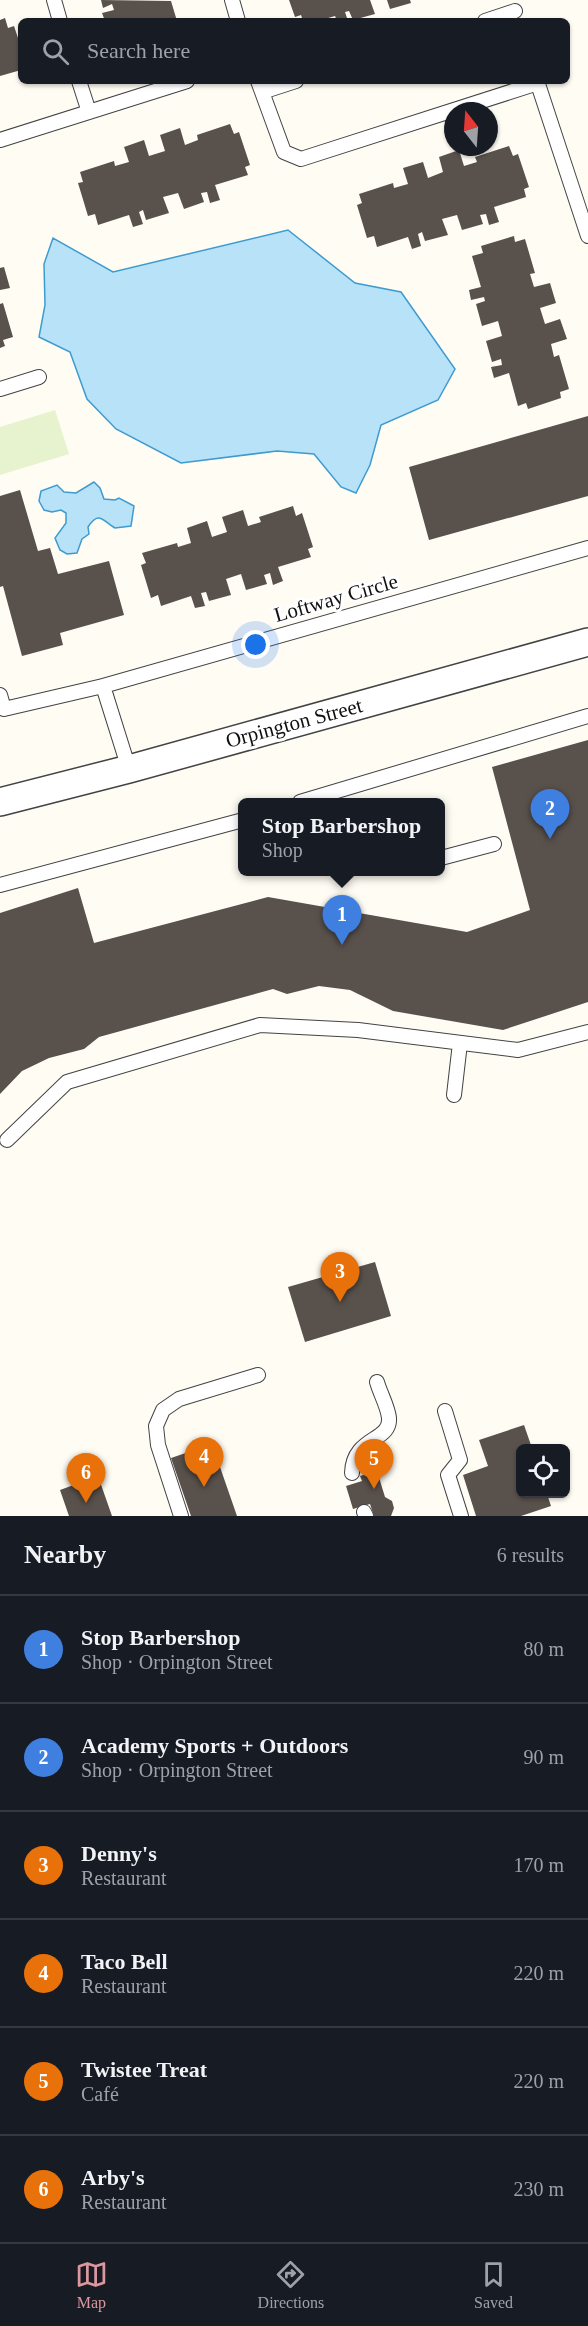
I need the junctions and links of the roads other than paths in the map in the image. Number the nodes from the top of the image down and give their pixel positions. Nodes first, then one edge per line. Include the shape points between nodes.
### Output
1 (54, 0) edge
2 (232, 0) edge
3 (515, 11) edge
4 (59, 18) edge
5 (237, 18) edge
6 (494, 18) edge
7 (80, 84) edge
8 (178, 84) edge
9 (531, 84) edge
10 (538, 84) edge
11 (260, 86) edge
12 (89, 112) junction
13 (0, 140) edge
14 (588, 236) edge
15 (39, 377) dead end
16 (0, 389) edge
17 (588, 548) edge
18 (588, 642) edge
19 (104, 686) junction
20 (0, 695) edge
21 (588, 716) edge
22 (129, 769) junction
23 (313, 798) edge
24 (0, 802) edge
25 (238, 821) edge
26 (494, 844) dead end
27 (445, 857) edge
28 (0, 885) edge
29 (588, 1032) edge
30 (460, 1043) junction
31 (454, 1095) dead end
32 (7, 1140) dead end
33 (258, 1375) dead end
34 (377, 1382) dead end
35 (445, 1411) dead end
36 (352, 1473) dead end
37 (181, 1516) edge
38 (461, 1516) edge

1 - 4 lane
2 - 5 lane
3 - 6 lane
7 - 12 lane
8 - 12 lane
9 - 11 lane via 301,159 284,152
10 - 14 lane
12 - 13 lane
15 - 16 lane
17 - 19 lane, Loftway Circle
18 - 22 street, Orpington Street
19 - 20 lane, Loftway Circle via 4,709
19 - 22 lane
21 - 23 lane
22 - 24 street, Orpington Street
25 - 28 lane
26 - 27 lane
29 - 30 lane via 518,1050
30 - 31 lane
30 - 32 lane via 357,1030 260,1025 67,1082
33 - 37 lane via 179,1400 163,1410 156,1426 158,1445
34 - 36 lane via 389,1419 386,1431 356,1453
35 - 38 lane via 460,1460 448,1475

